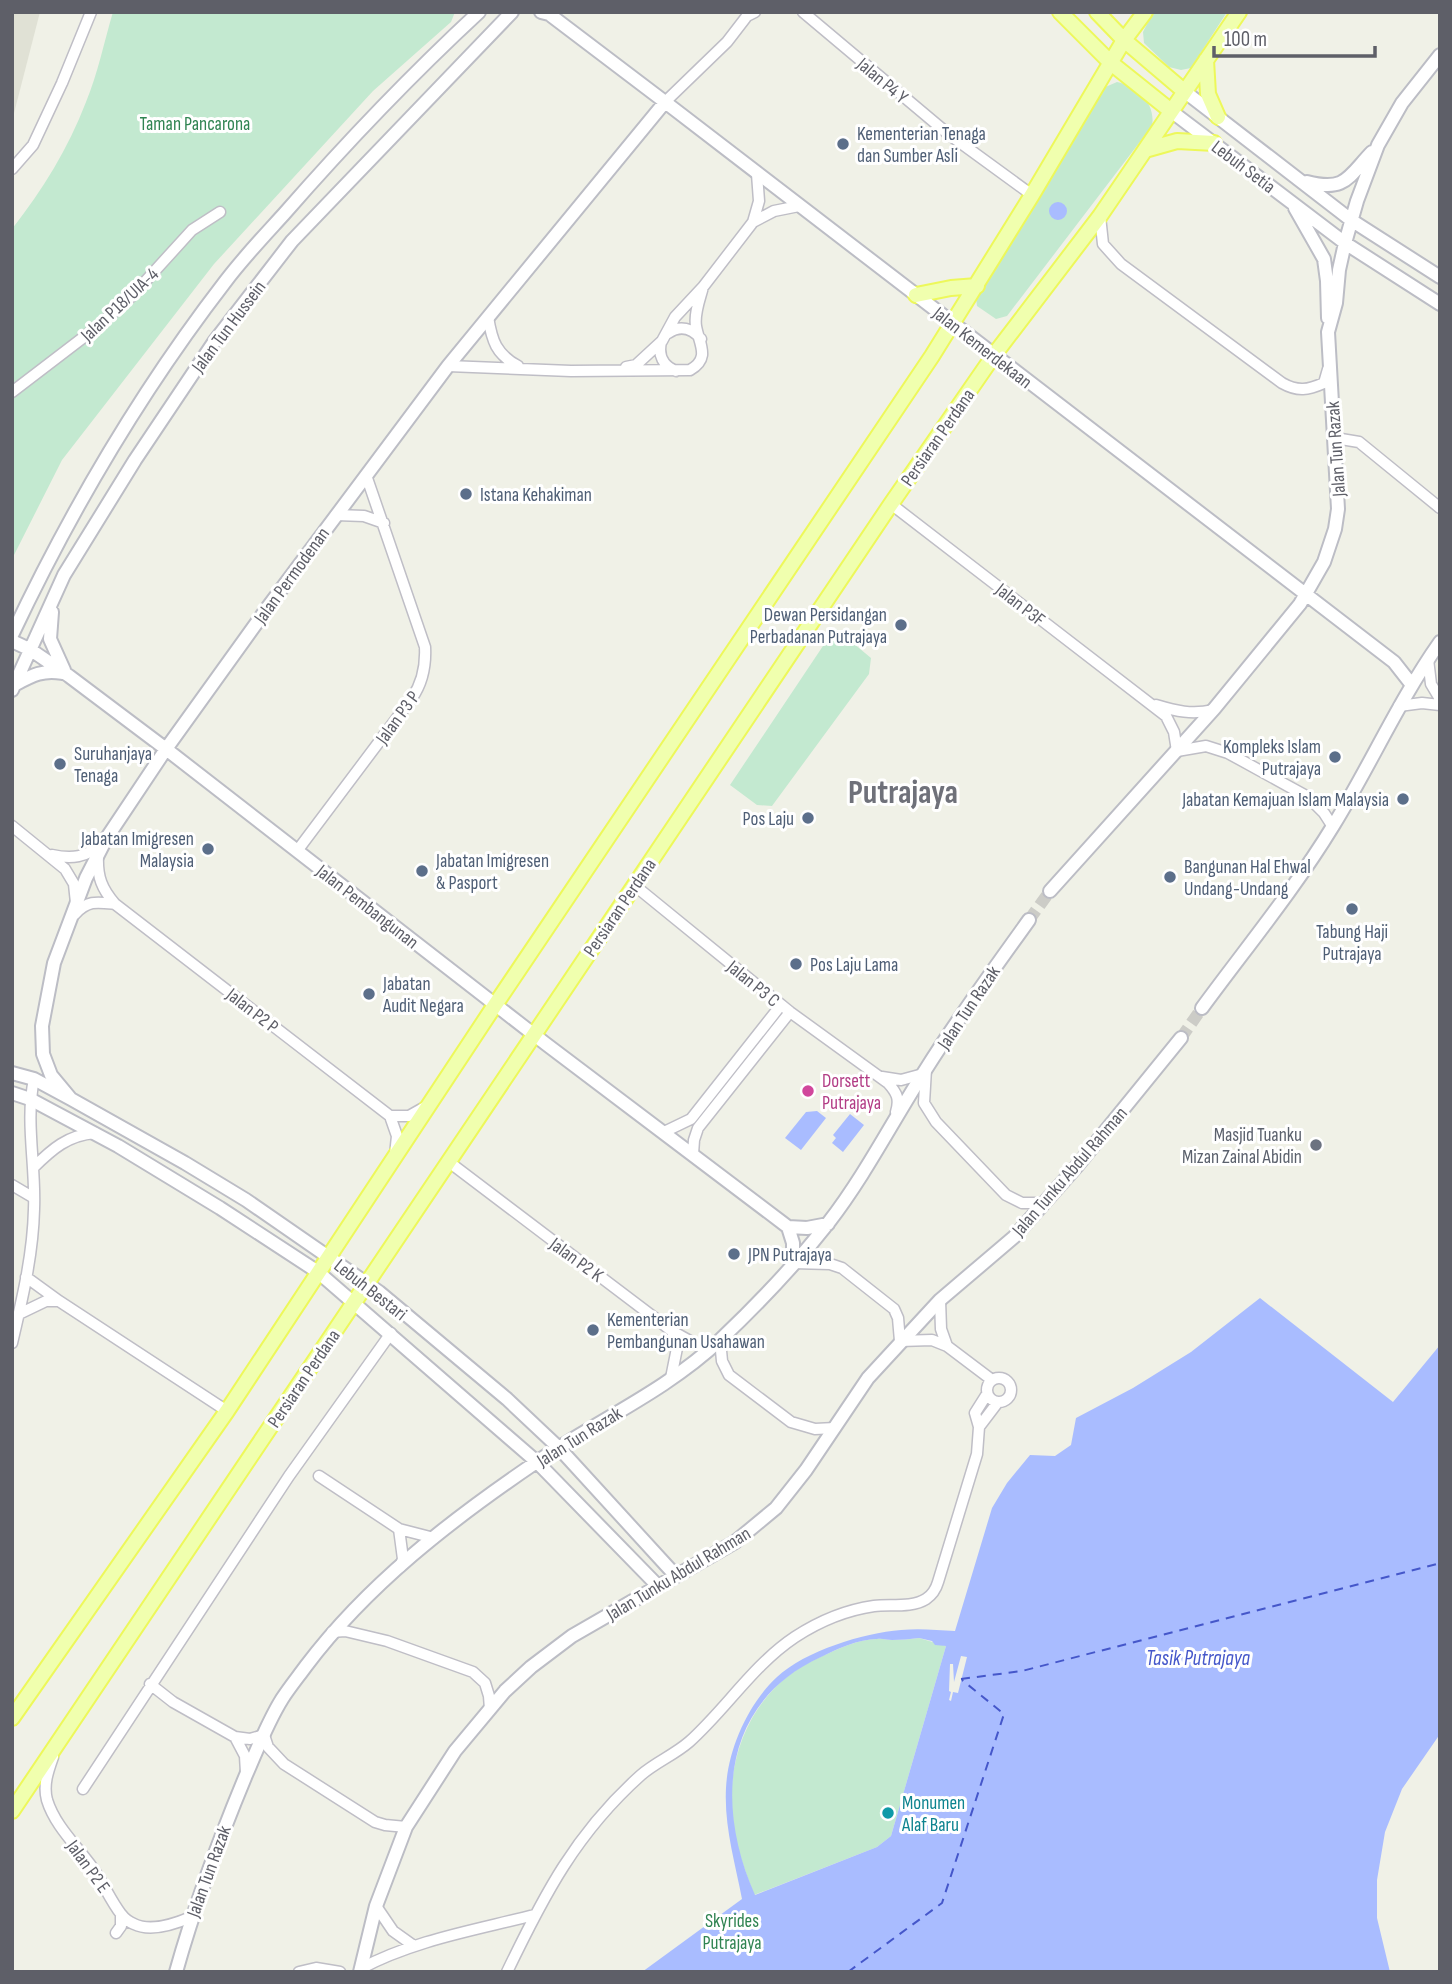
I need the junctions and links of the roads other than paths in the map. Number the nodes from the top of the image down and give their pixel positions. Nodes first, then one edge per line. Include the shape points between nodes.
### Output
1 (90, 12) edge
2 (479, 12) edge
3 (512, 12) edge
4 (755, 12) edge
5 (803, 12) edge
6 (1060, 12) edge
7 (1097, 12) edge
8 (1144, 12) edge
9 (1239, 12) edge
10 (546, 13) edge
11 (1124, 40) junction
12 (1440, 55) edge
13 (1206, 60) junction
14 (1111, 63) junction
15 (1184, 91) junction
16 (665, 102) junction
17 (1171, 111) junction
18 (1218, 117) junction
19 (1213, 143) junction
20 (1378, 145) junction
21 (1144, 150) junction
22 (12, 169) edge
23 (757, 174) junction
24 (1300, 181) junction
25 (1032, 195) junction
26 (1291, 202) junction
27 (799, 206) junction
28 (220, 212) dead end
29 (1100, 216) junction
30 (1351, 220) junction
31 (753, 222) junction
32 (1345, 243) junction
33 (1440, 277) edge
34 (977, 286) junction
35 (703, 287) junction
36 (916, 295) junction
37 (1440, 304) edge
38 (488, 317) junction
39 (952, 324) junction
40 (1328, 332) junction
41 (665, 337) junction
42 (701, 339) junction
43 (994, 355) junction
44 (1329, 365) junction
45 (448, 366) junction
46 (521, 368) junction
47 (615, 369) junction
48 (677, 371) junction
49 (12, 392) edge
50 (1335, 438) junction
51 (366, 475) junction
52 (891, 504) junction
53 (1440, 508) edge
54 (336, 514) junction
55 (384, 523) junction
56 (64, 575) junction
57 (1306, 596) junction
58 (12, 635) edge
59 (12, 641) edge
60 (1440, 642) edge
61 (31, 650) junction
62 (1428, 658) junction
63 (66, 674) junction
64 (1412, 685) junction
65 (13, 687) edge
66 (1440, 699) edge
67 (1152, 704) junction
68 (1440, 705) edge
69 (1399, 706) junction
70 (1214, 709) junction
71 (166, 749) junction
72 (1177, 751) junction
73 (12, 826) edge
74 (1333, 827) junction
75 (106, 839) junction
76 (297, 851) junction
77 (99, 853) junction
78 (51, 855) junction
79 (634, 885) junction
80 (1050, 891) tunnel mouth
81 (115, 904) junction
82 (74, 912) junction
83 (1028, 920) tunnel mouth
84 (495, 1005) junction
85 (785, 1008) junction
86 (1202, 1008) tunnel mouth
87 (533, 1034) junction
88 (1181, 1038) tunnel mouth
89 (924, 1071) junction
90 (12, 1073) edge
91 (878, 1075) junction
92 (34, 1079) junction
93 (12, 1093) edge
94 (30, 1099) junction
95 (71, 1099) junction
96 (430, 1104) junction
97 (390, 1116) junction
98 (893, 1123) junction
99 (664, 1132) junction
100 (96, 1133) junction
101 (693, 1153) junction
102 (394, 1159) junction
103 (449, 1162) junction
104 (33, 1168) junction
105 (12, 1185) edge
106 (34, 1198) junction
107 (1044, 1203) junction
108 (828, 1224) junction
109 (788, 1227) junction
110 (329, 1256) junction
111 (793, 1263) junction
112 (318, 1272) junction
113 (26, 1277) junction
114 (367, 1283) junction
115 (940, 1300) junction
116 (59, 1301) junction
117 (355, 1301) junction
118 (19, 1314) junction
119 (672, 1331) junction
120 (391, 1333) junction
121 (720, 1340) junction
122 (900, 1341) junction
123 (12, 1343) edge
124 (947, 1346) junction
125 (708, 1351) junction
126 (671, 1378) junction
127 (992, 1380) junction
128 (987, 1394) junction
129 (998, 1402) junction
130 (227, 1411) junction
131 (835, 1427) junction
132 (979, 1427) junction
133 (559, 1448) junction
134 (537, 1461) junction
135 (320, 1476) dead end
136 (399, 1529) junction
137 (434, 1538) junction
138 (400, 1567) junction
139 (676, 1576) junction
140 (658, 1586) junction
141 (331, 1632) junction
142 (150, 1684) junction
143 (490, 1709) junction
144 (14, 1715) edge
145 (264, 1735) junction
146 (235, 1737) junction
147 (57, 1747) junction
148 (246, 1777) junction
149 (83, 1789) dead end
150 (12, 1811) edge
151 (406, 1827) junction
152 (376, 1906) junction
153 (121, 1914) junction
154 (534, 1915) junction
155 (191, 1917) junction
156 (116, 1933) dead end
157 (414, 1946) junction
158 (360, 1970) edge
159 (176, 1972) edge
160 (299, 1972) edge
161 (340, 1972) edge
162 (507, 1972) edge

1 - 22 street via 33,145
2 - 58 street, Jalan Tun Hussein via 382,105 225,281 105,458 50,555
3 - 56 street, Jalan Tun Hussein via 292,241 181,390
4 - 16 street
5 - 25 street, Jalan P4 Y via 947,133
6 - 14 main road, Lebuh Setia
7 - 11 main road, Lebuh Setia
8 - 11 main road
9 - 13 main road, Persiaran Perdana
10 - 16 street, Jalan Kemerdekaan
11 - 14 main road
11 - 15 main road, Lebuh Setia
12 - 20 street via 1402,103
13 - 15 main road, Persiaran Perdana
13 - 18 main road via 1208,93
14 - 17 main road, Lebuh Setia
14 - 25 main road
15 - 17 main road, Persiaran Perdana
15 - 18 street, Lebuh Setia
16 - 23 street, Jalan Kemerdekaan
16 - 38 street, Jalan Permodenan
17 - 19 street, Lebuh Setia
17 - 21 main road, Persiaran Perdana
18 - 24 street, Lebuh Setia
19 - 21 main road via 1177,141
19 - 26 street, Lebuh Setia
20 - 24 street via 1341,184
20 - 30 street, Jalan Tun Razak
21 - 29 main road, Persiaran Perdana
23 - 27 street, Jalan Kemerdekaan
23 - 31 street via 759,201
24 - 30 street, Lebuh Setia
25 - 34 main road
26 - 32 street, Lebuh Setia
26 - 40 street via 1324,259
27 - 31 street
27 - 36 street, Jalan Kemerdekaan
28 - 49 street, Jalan P18/UIA-4 via 192,230 97,327
29 - 43 main road, Persiaran Perdana
29 - 44 street via 1103,244 1121,264 1292,389 1324,383
30 - 32 street, Jalan Tun Razak
30 - 33 street, Lebuh Setia
31 - 35 street
32 - 37 street, Lebuh Setia
32 - 40 street, Jalan Tun Razak
34 - 36 main road
34 - 39 main road
35 - 41 street via 675,317
35 - 42 street via 696,325
36 - 39 street, Jalan Kemerdekaan
38 - 45 street, Jalan Permodenan
38 - 46 street via 499,353
39 - 43 street, Jalan Kemerdekaan
39 - 84 main road
40 - 44 street, Jalan Tun Razak
41 - 42 street via 686,328
41 - 47 street via 636,365
41 - 48 street via 662,360
42 - 48 street via 700,362 690,370
43 - 52 main road, Persiaran Perdana
43 - 57 street, Jalan Kemerdekaan
44 - 50 street, Jalan Tun Razak
45 - 46 street
45 - 51 street, Jalan Permodenan
46 - 47 street
47 - 48 street
50 - 53 street via 1359,442
50 - 57 street, Jalan Tun Razak via 1339,490 1335,529
51 - 54 street, Jalan Permodenan
51 - 55 street, Jalan P3 P
52 - 67 street, Jalan P3F
52 - 79 main road, Persiaran Perdana
54 - 55 street
54 - 71 street, Jalan Permodenan
55 - 76 street, Jalan P3 P via 425,646 424,674 412,698
56 - 61 street, Jalan Tun Hussein
56 - 63 street via 51,614 50,639
57 - 64 street, Jalan Kemerdekaan via 1394,662
57 - 70 street, Jalan Tun Razak
59 - 61 street, Jalan Pembangunan
60 - 62 street
61 - 63 street, Jalan Pembangunan
61 - 65 street, Jalan Tun Hussein
62 - 64 street
62 - 66 street via 1433,688
63 - 65 street via 37,673
63 - 71 street, Jalan Pembangunan
64 - 69 street
67 - 70 street, Jalan P3F via 1187,713
67 - 72 street, Jalan P3F via 1171,722
68 - 69 street
69 - 74 street
70 - 72 street, Jalan Tun Razak
71 - 75 street, Jalan Permodenan
71 - 76 street, Jalan Pembangunan
72 - 74 street via 1206,746 1228,753 1308,797
72 - 80 street, Jalan Tun Razak
73 - 78 street
74 - 86 street
75 - 77 street, Jalan Permodenan
75 - 78 street via 79,857
76 - 84 street, Jalan Pembangunan
77 - 81 street, Jalan P2 P via 102,889
77 - 82 street, Jalan Permodenan
78 - 82 street via 74,884
79 - 85 street, Jalan P3 C
79 - 87 main road, Persiaran Perdana
81 - 82 street via 93,903
81 - 97 street, Jalan P2 P
82 - 95 street, Jalan Permodenan via 54,963 41,1026 43,1054 51,1074
83 - 89 street, Jalan Tun Razak
84 - 87 street, Jalan Pembangunan
84 - 96 main road
85 - 91 street, Jalan P3 C
85 - 99 street via 691,1119
85 - 101 street via 698,1128
87 - 99 street, Jalan Pembangunan
87 - 103 main road, Persiaran Perdana
88 - 107 street, Jalan Tunku Abdul Rahman
89 - 91 street via 901,1080
89 - 98 street, Jalan Tun Razak
89 - 107 street via 924,1103 936,1122 1006,1195 1022,1203
90 - 92 street, Lebuh Bestari
91 - 98 street, Jalan P3 C via 897,1095
92 - 94 street
92 - 95 street, Lebuh Bestari
93 - 94 street, Lebuh Bestari
94 - 100 street, Lebuh Bestari
94 - 104 street
95 - 110 street, Lebuh Bestari via 185,1163
96 - 97 street via 410,1116
96 - 102 main road
97 - 102 street via 397,1136
98 - 108 street, Jalan Tun Razak
99 - 101 street, Jalan Pembangunan
100 - 104 street via 65,1140
100 - 112 street, Lebuh Bestari
101 - 109 street, Jalan Pembangunan
102 - 110 main road
103 - 114 main road, Persiaran Perdana
103 - 119 street, Jalan P2 K
104 - 106 street
105 - 106 street
106 - 113 street
107 - 115 street, Jalan Tunku Abdul Rahman via 998,1252
108 - 109 street
108 - 111 street, Jalan Tun Razak
109 - 111 street
110 - 112 main road
110 - 114 street, Lebuh Bestari
111 - 121 street, Jalan Tun Razak
111 - 122 street via 842,1268 894,1309
112 - 117 street, Lebuh Bestari
112 - 130 main road
113 - 116 street
113 - 118 street
114 - 117 main road, Persiaran Perdana
114 - 133 street, Lebuh Bestari
115 - 122 street, Jalan Tunku Abdul Rahman
115 - 124 street
116 - 118 street via 34,1304
116 - 130 street
117 - 120 street, Lebuh Bestari
117 - 147 main road, Persiaran Perdana
118 - 123 street
119 - 125 street, Jalan P2 K
119 - 126 street via 677,1348
120 - 134 street, Lebuh Bestari
120 - 142 street
121 - 125 street, Jalan Tun Razak
121 - 131 street via 729,1374 791,1422 815,1429
122 - 124 street via 932,1340
122 - 131 street, Jalan Tunku Abdul Rahman
124 - 127 street
125 - 126 street, Jalan Tun Razak
126 - 133 street, Jalan Tun Razak
127 - 128 street
127 - 129 street via 1002,1378 1010,1385 1008,1399
128 - 129 street
128 - 132 street via 975,1413
129 - 132 street
130 - 144 main road
131 - 139 street, Jalan Tunku Abdul Rahman via 776,1508 735,1542
132 - 154 street via 977,1454 936,1588 926,1599 841,1615 809,1629 770,1657 688,1743 643,1773 609,1807 576,1845
133 - 134 street, Jalan Tun Razak
133 - 139 street, Lebuh Bestari
134 - 137 street, Jalan Tun Razak
134 - 140 street, Lebuh Bestari
135 - 136 street
136 - 137 street
136 - 138 street
137 - 138 street, Jalan Tun Razak
138 - 141 street, Jalan Tun Razak
139 - 140 street, Jalan Tunku Abdul Rahman
140 - 143 street, Jalan Tunku Abdul Rahman via 572,1636 531,1667
141 - 143 street via 387,1641 473,1672 485,1683
141 - 145 street, Jalan Tun Razak via 282,1698
142 - 146 street
142 - 149 street
143 - 151 street, Jalan Tunku Abdul Rahman via 455,1751
145 - 146 street
145 - 148 street, Jalan Tun Razak
145 - 151 street via 275,1757 293,1770 375,1822
146 - 148 street via 245,1756
147 - 150 main road, Persiaran Perdana
147 - 153 street, Jalan P2 E via 45,1783 47,1799
148 - 155 street, Jalan Tun Razak
151 - 152 street, Jalan Tunku Abdul Rahman
152 - 157 street via 393,1931
152 - 158 street, Jalan Tunku Abdul Rahman
153 - 155 street, Jalan P2 E via 144,1927
153 - 156 street
154 - 157 street
154 - 162 street
155 - 159 street, Jalan Tun Razak
157 - 158 street
160 - 161 street via 316,1968

